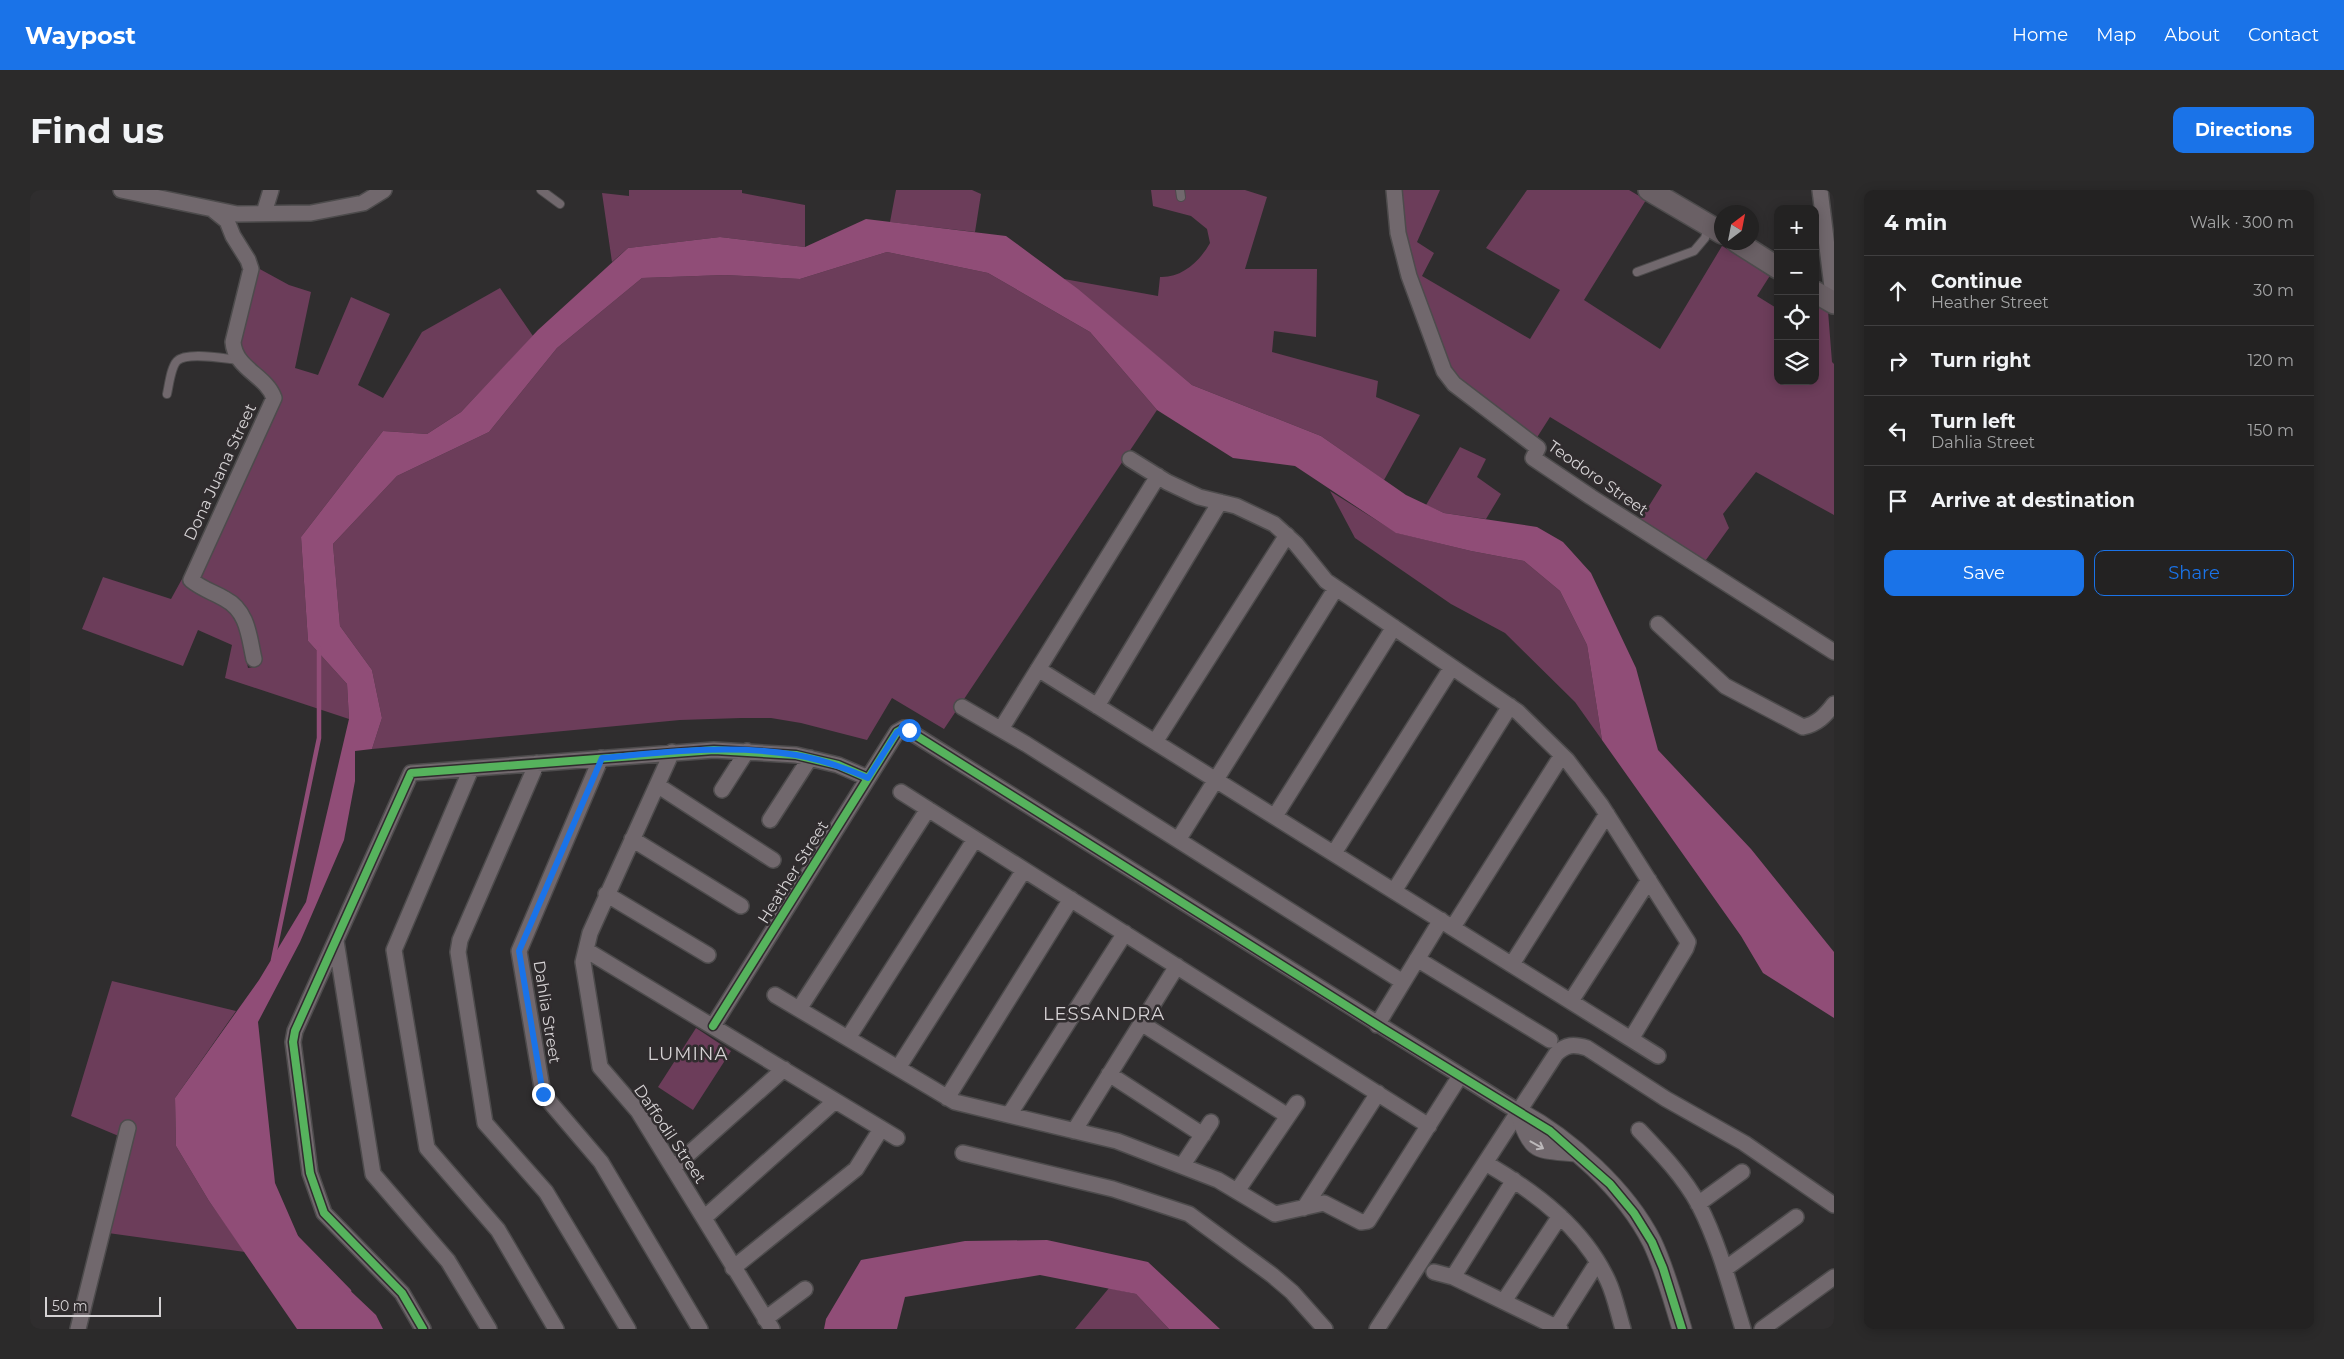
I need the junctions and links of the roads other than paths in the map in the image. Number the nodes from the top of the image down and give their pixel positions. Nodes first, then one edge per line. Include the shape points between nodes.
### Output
1 (121, 190) edge
2 (271, 190) edge
3 (384, 190) edge
4 (540, 190) edge
5 (1394, 190) edge
6 (1649, 190) edge
7 (1820, 190) edge
8 (560, 204) dead end
9 (212, 209) junction
10 (264, 213) junction
11 (1714, 228) edge
12 (1714, 230) edge
13 (1750, 250) edge
14 (1774, 265) edge
15 (1637, 272) dead end
16 (1819, 294) edge
17 (1834, 303) edge
18 (239, 360) junction
19 (167, 394) dead end
20 (1130, 459) dead end
21 (1158, 476) junction
22 (1220, 502) junction
23 (1286, 535) junction
24 (1336, 588) junction
25 (1658, 624) dead end
26 (1394, 627) junction
27 (1834, 652) edge
28 (254, 659) dead end
29 (1452, 667) junction
30 (1038, 669) junction
31 (1834, 704) edge
32 (962, 706) dead end
33 (1097, 706) junction
34 (1510, 706) junction
35 (1001, 729) junction
36 (1155, 742) junction
37 (747, 751) junction
38 (672, 752) junction
39 (1562, 755) junction
40 (602, 758) junction
41 (810, 758) junction
42 (537, 763) junction
43 (472, 769) junction
44 (868, 778) junction
45 (1216, 780) junction
46 (656, 785) junction
47 (722, 790) dead end
48 (900, 792) dead end
49 (928, 809) junction
50 (1607, 814) junction
51 (1275, 816) junction
52 (770, 820) dead end
53 (632, 839) junction
54 (975, 839) junction
55 (1178, 840) junction
56 (1334, 853) junction
57 (773, 860) dead end
58 (1024, 870) junction
59 (1649, 880) junction
60 (1394, 891) junction
61 (606, 894) junction
62 (1071, 900) junction
63 (741, 906) dead end
64 (1447, 924) junction
65 (1125, 933) junction
66 (336, 940) junction
67 (586, 950) junction
68 (708, 955) dead end
69 (1417, 959) junction
70 (1512, 964) junction
71 (1177, 966) junction
72 (1404, 982) junction
73 (775, 995) dead end
74 (1571, 1001) junction
75 (799, 1009) junction
76 (1141, 1022) junction
77 (1377, 1025) junction
78 (713, 1026) junction
79 (848, 1038) junction
80 (1631, 1039) junction
81 (1550, 1040) dead end
82 (1658, 1056) dead end
83 (898, 1068) junction
84 (784, 1069) junction
85 (1109, 1074) junction
86 (1460, 1076) junction
87 (1378, 1093) junction
88 (947, 1098) junction
89 (836, 1101) junction
90 (1519, 1112) junction
91 (1009, 1115) junction
92 (1429, 1126) junction
93 (128, 1128) dead end
94 (881, 1129) junction
95 (1074, 1130) junction
96 (1639, 1130) dead end
97 (897, 1138) dead end
98 (963, 1153) dead end
99 (1489, 1165) dead end
100 (1182, 1166) junction
101 (674, 1167) junction
102 (1742, 1172) dead end
103 (1514, 1180) junction
104 (1237, 1192) junction
105 (1698, 1204) junction
106 (1834, 1205) edge
107 (1304, 1208) junction
108 (1560, 1216) junction
109 (1796, 1217) dead end
110 (704, 1218) junction
111 (1597, 1263) junction
112 (733, 1268) junction
113 (1725, 1269) junction
114 (1434, 1272) dead end
115 (1453, 1277) junction
116 (1834, 1277) edge
117 (805, 1290) dead end
118 (1504, 1301) junction
119 (768, 1324) edge
120 (1558, 1328) edge
121 (78, 1329) edge
122 (423, 1329) edge
123 (489, 1329) edge
124 (556, 1329) edge
125 (628, 1329) edge
126 (700, 1329) edge
127 (1325, 1329) edge
128 (1377, 1329) edge
129 (1623, 1329) edge
130 (1682, 1329) edge
131 (1743, 1329) edge
132 (1762, 1329) edge

1 - 9 street
2 - 10 street
3 - 10 street via 363,203 311,213
4 - 8 lane
5 - 27 street, Teodoro Street via 1398,233 1409,276 1444,370 1454,384 1538,448 1533,458
6 - 11 main road
7 - 17 street
9 - 10 street via 237,214
9 - 18 street via 227,221 251,269 233,342
12 - 15 lane via 1694,251
13 - 14 main road
16 - 17 main road
18 - 19 lane via 182,357 176,362
18 - 28 street, Dona Juana Street via 271,390 274,398 191,580 202,589 236,605 245,619
20 - 21 street
21 - 22 street via 1199,497
21 - 30 street
22 - 23 street via 1274,524
22 - 33 street
23 - 24 street
23 - 36 street
24 - 26 street
24 - 45 street
25 - 31 street via 1725,686 1803,728 1814,725
26 - 29 street
26 - 51 street
29 - 34 street
29 - 56 street
30 - 33 street
30 - 35 street
32 - 35 street
33 - 36 street
34 - 39 street
34 - 60 street
35 - 55 street
36 - 45 street
37 - 38 street
37 - 41 street
37 - 47 street
38 - 40 street
38 - 46 street, Daffodil Street
39 - 50 street
39 - 64 street
40 - 42 street
40 - 126 street, Dahlia Street via 519,951 543,1094 601,1162
41 - 44 street
41 - 52 street
42 - 43 street
42 - 125 street via 460,940 458,952 482,1104 486,1123 546,1192
43 - 66 street via 411,773
43 - 124 street via 394,950 427,1148 498,1230
44 - 77 street, Heather Street via 897,732 904,728 909,730
44 - 78 street, Heather Street
45 - 51 street
45 - 55 street
46 - 53 street, Daffodil Street
46 - 57 street
48 - 49 street
49 - 54 street
49 - 75 street
50 - 59 street
50 - 70 street
51 - 56 street
53 - 61 street, Daffodil Street
53 - 63 street
54 - 58 street
54 - 79 street
55 - 72 street
56 - 60 street
58 - 62 street
58 - 83 street
59 - 74 street
59 - 80 street via 1688,942
60 - 64 street
61 - 67 street, Daffodil Street
61 - 68 street
62 - 65 street
62 - 88 street
64 - 69 street
64 - 70 street
65 - 71 street
65 - 91 street
66 - 122 street via 293,1042 310,1173 324,1213 402,1293
66 - 123 street via 373,1174 448,1261
67 - 78 street
67 - 101 street, Daffodil Street via 583,962 600,1067 638,1111
69 - 72 street
69 - 81 street
70 - 74 street
71 - 76 street
71 - 87 street
72 - 77 street
73 - 75 street
74 - 80 street
75 - 79 street
76 - 85 street
76 - 104 street via 1293,1110
77 - 86 street
78 - 84 street
79 - 83 street
80 - 82 street
83 - 88 street
84 - 89 street
84 - 101 street
85 - 95 street
85 - 100 street via 1207,1128
86 - 90 street
86 - 92 street
87 - 92 street
87 - 107 street
88 - 91 street
89 - 94 street
89 - 110 street
90 - 106 street via 1562,1047 1578,1045 1744,1143
90 - 128 street
90 - 130 street via 1550,1131 1575,1152 1610,1184 1634,1212 1663,1268
91 - 95 street
92 - 107 street via 1368,1222 1354,1219 1324,1203
93 - 121 street
94 - 97 street
94 - 112 street via 856,1169
95 - 100 street via 1118,1141
96 - 105 street via 1666,1159
98 - 127 street via 1113,1190 1190,1214 1272,1274
99 - 103 street
100 - 104 street via 1218,1180
101 - 110 street, Daffodil Street
102 - 105 street
103 - 108 street
103 - 115 street
104 - 107 street via 1275,1214
105 - 113 street
108 - 111 street
108 - 118 street
109 - 113 street
110 - 112 street, Daffodil Street
111 - 120 street
111 - 129 street via 1608,1282
112 - 119 street, Daffodil Street
113 - 131 street
114 - 115 street
115 - 118 street
116 - 132 street
117 - 119 street
118 - 120 street

